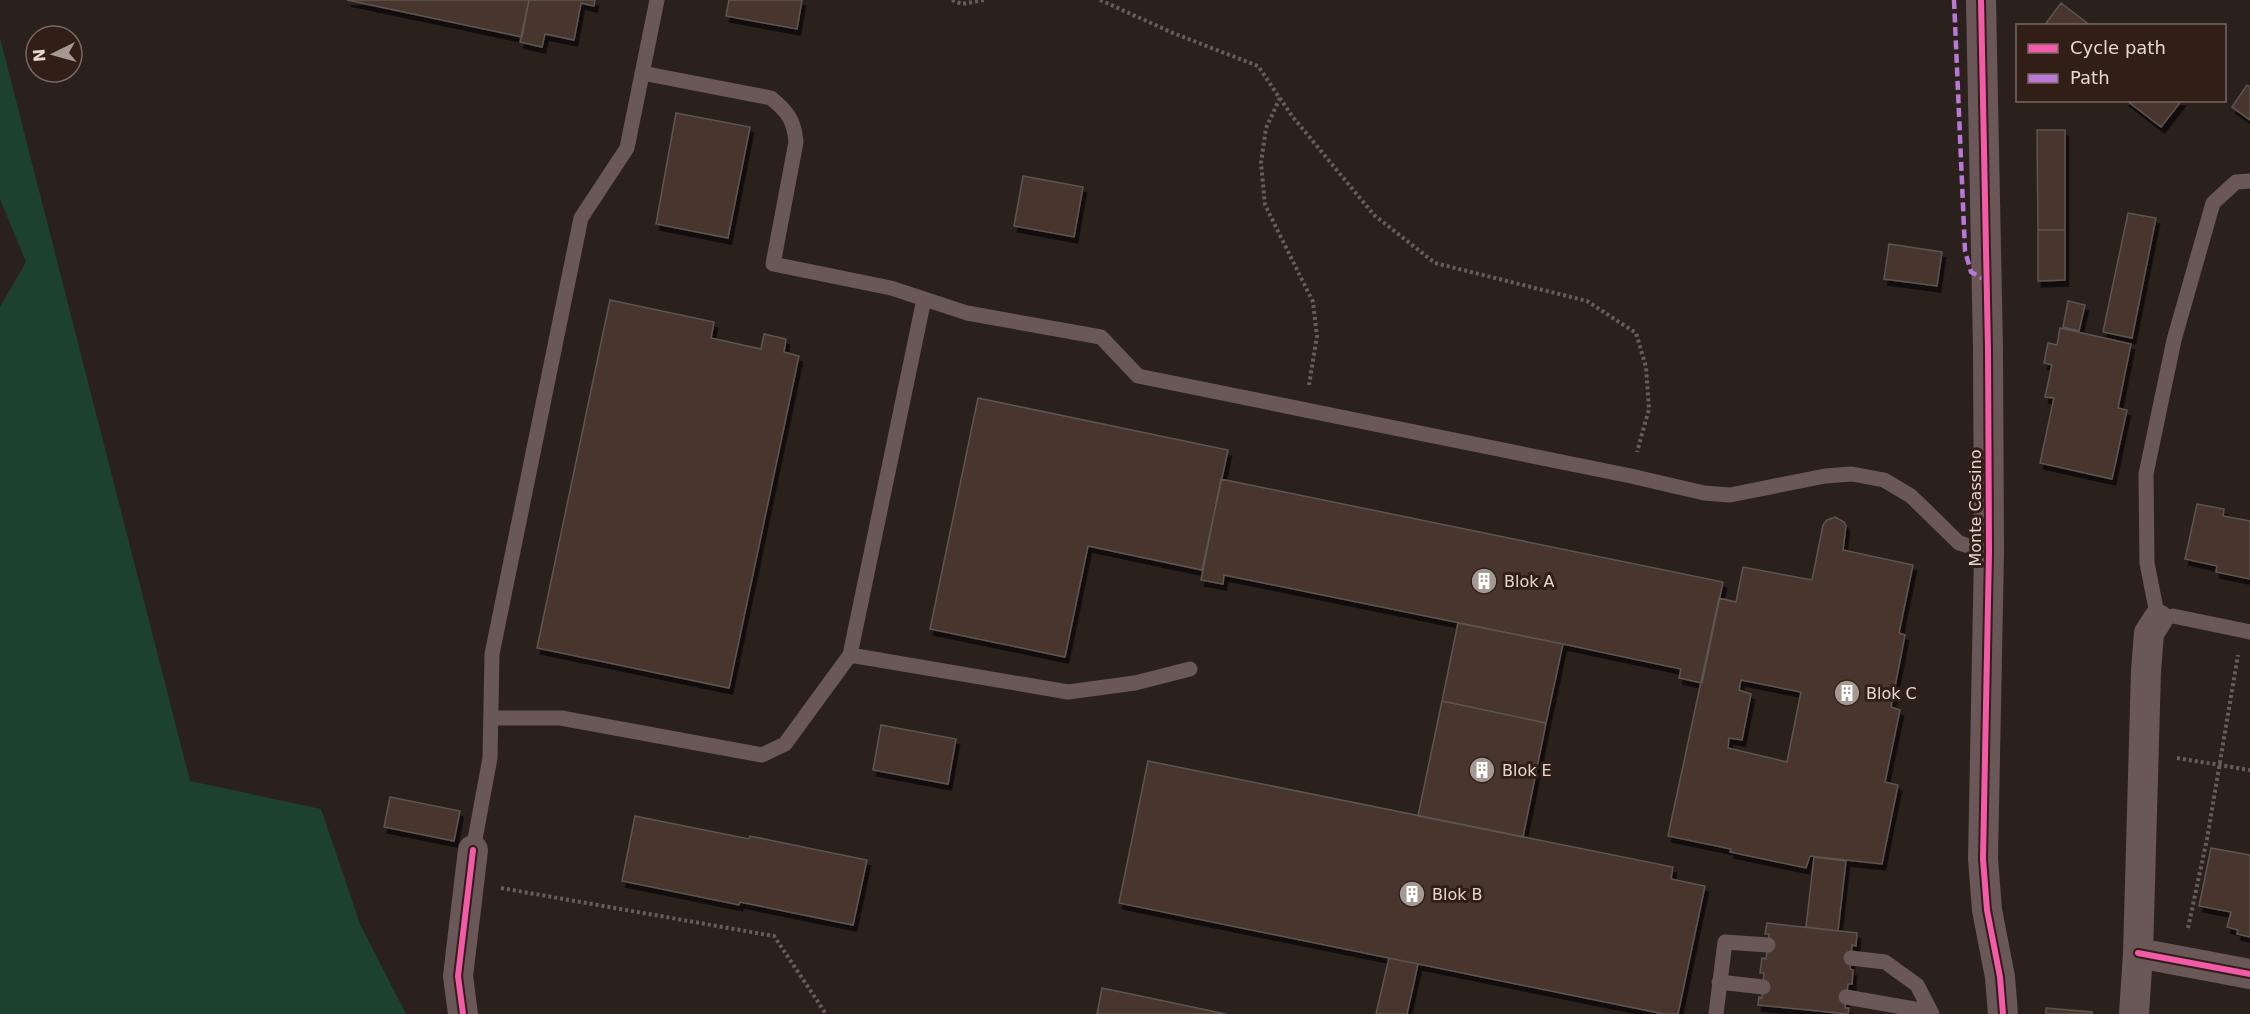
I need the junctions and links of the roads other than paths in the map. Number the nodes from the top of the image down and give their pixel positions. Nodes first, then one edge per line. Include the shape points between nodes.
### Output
1 (657, 0) edge
2 (1981, 0) edge
3 (642, 73) junction
4 (2250, 181) edge
5 (924, 299) junction
6 (1989, 552) junction
7 (2158, 619) junction
8 (2246, 631) edge
9 (850, 655) junction
10 (1190, 669) dead end
11 (491, 718) junction
12 (473, 850) joint
13 (1768, 945) dead end
14 (2138, 953) junction
15 (1851, 958) dead end
16 (2250, 974) edge
17 (1719, 982) junction
18 (1763, 987) dead end
19 (1846, 997) dead end
20 (1932, 1013) edge
21 (463, 1014) edge
22 (1716, 1014) edge
23 (2003, 1014) edge
24 (2134, 1014) edge

1 - 3 lane
2 - 6 street, Monte Cassino
3 - 5 lane via 771,98 784,108 795,125 796,142 773,264 891,288
3 - 11 lane via 627,148 581,218 492,654
4 - 7 lane via 2236,182 2213,202 2172,352 2146,474 2147,563
5 - 6 lane via 967,313 1101,337 1138,376 1704,493 1730,495 1852,474 1884,480 1911,496 1959,543
5 - 9 lane
6 - 23 street, Monte Cassino via 1983,859
7 - 8 lane via 2173,616
7 - 14 street via 2149,633
9 - 10 lane via 1068,692 1135,683
9 - 11 lane via 785,744 762,755 561,718
11 - 12 lane via 490,758
12 - 21 street via 458,976
13 - 17 lane via 1725,942
14 - 16 street
14 - 24 street
15 - 20 lane via 1885,962 1917,985
17 - 18 lane
17 - 22 lane
19 - 20 lane

